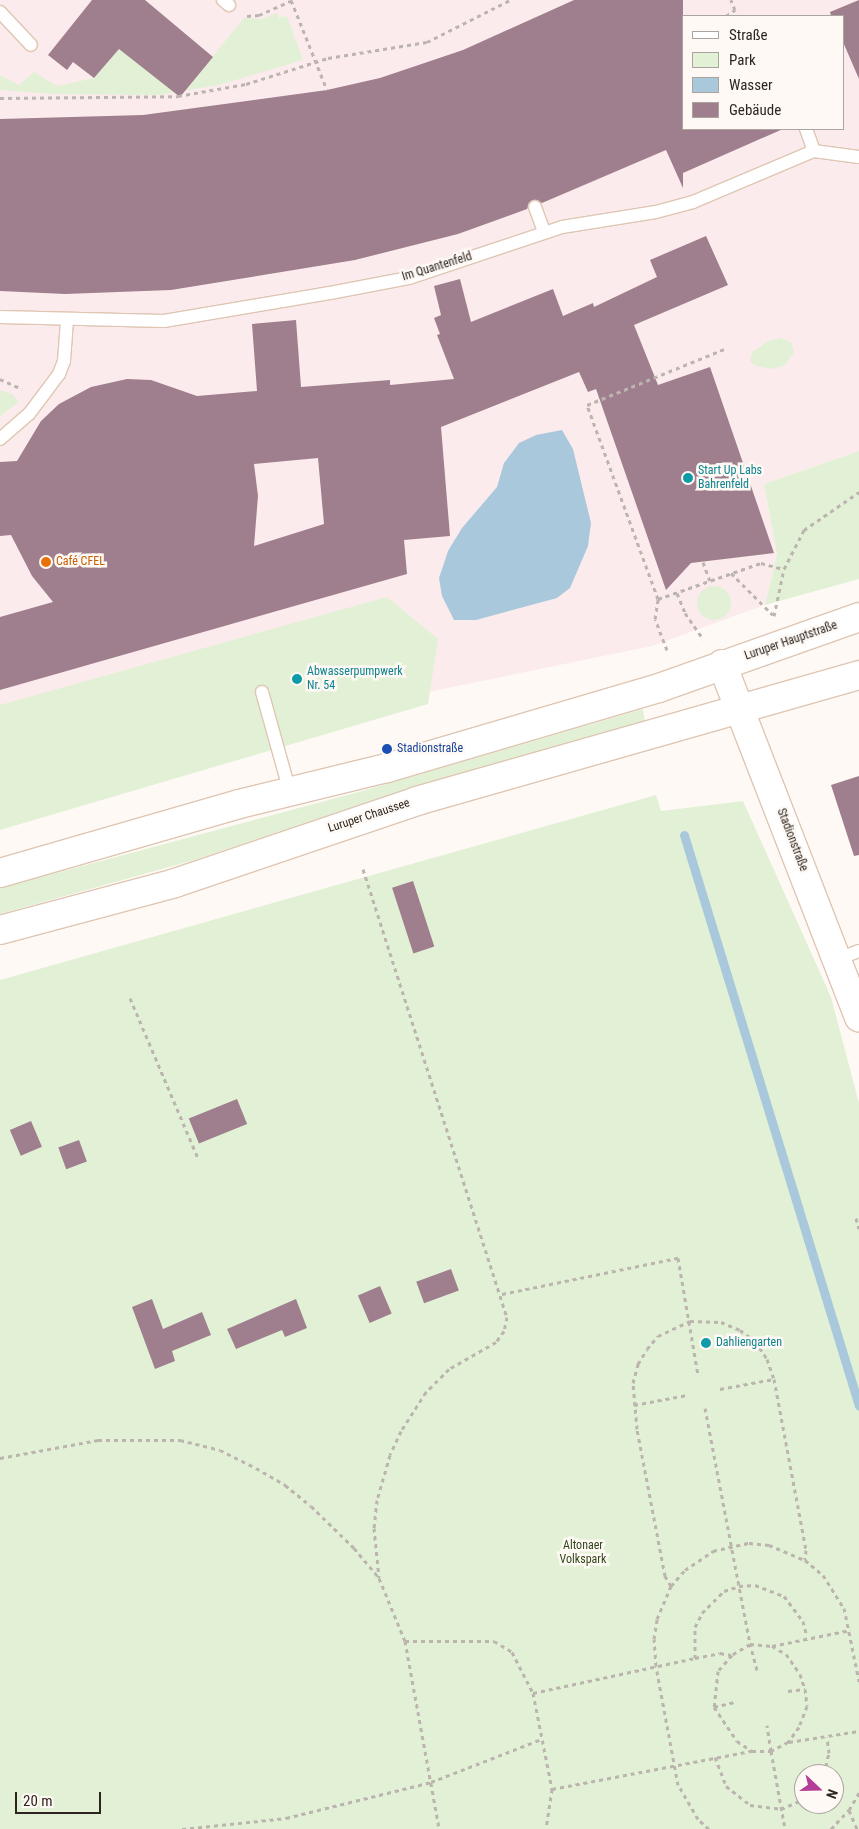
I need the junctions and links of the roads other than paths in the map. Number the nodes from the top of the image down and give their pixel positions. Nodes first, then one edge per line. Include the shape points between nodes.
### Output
1 (0, 12) edge
2 (31, 45) dead end
3 (806, 130) edge
4 (814, 151) junction
5 (859, 157) edge
6 (535, 206) dead end
7 (544, 232) junction
8 (0, 317) edge
9 (67, 320) junction
10 (0, 439) edge
11 (859, 617) edge
12 (722, 664) junction
13 (859, 675) edge
14 (262, 692) dead end
15 (740, 710) junction
16 (290, 792) junction
17 (0, 873) edge
18 (0, 930) edge
19 (849, 955) edge
20 (859, 1017) edge

1 - 2 lane
3 - 4 lane
4 - 5 lane
4 - 7 lane, Im Quantenfeld via 693,202 656,212 599,219
6 - 7 lane
7 - 9 lane, Im Quantenfeld via 409,278 330,293 164,321
8 - 9 lane, Im Quantenfeld
9 - 10 lane via 64,361 59,374 29,414
11 - 12 main road, Luruper Hauptstraße
12 - 15 main road, Stadionstraße
12 - 16 main road via 650,691 387,768
13 - 15 main road
14 - 16 lane
15 - 18 main road, Luruper Chaussee via 417,801 175,883
15 - 19 main road, Stadionstraße
16 - 17 main road
19 - 20 main road, Stadionstraße

